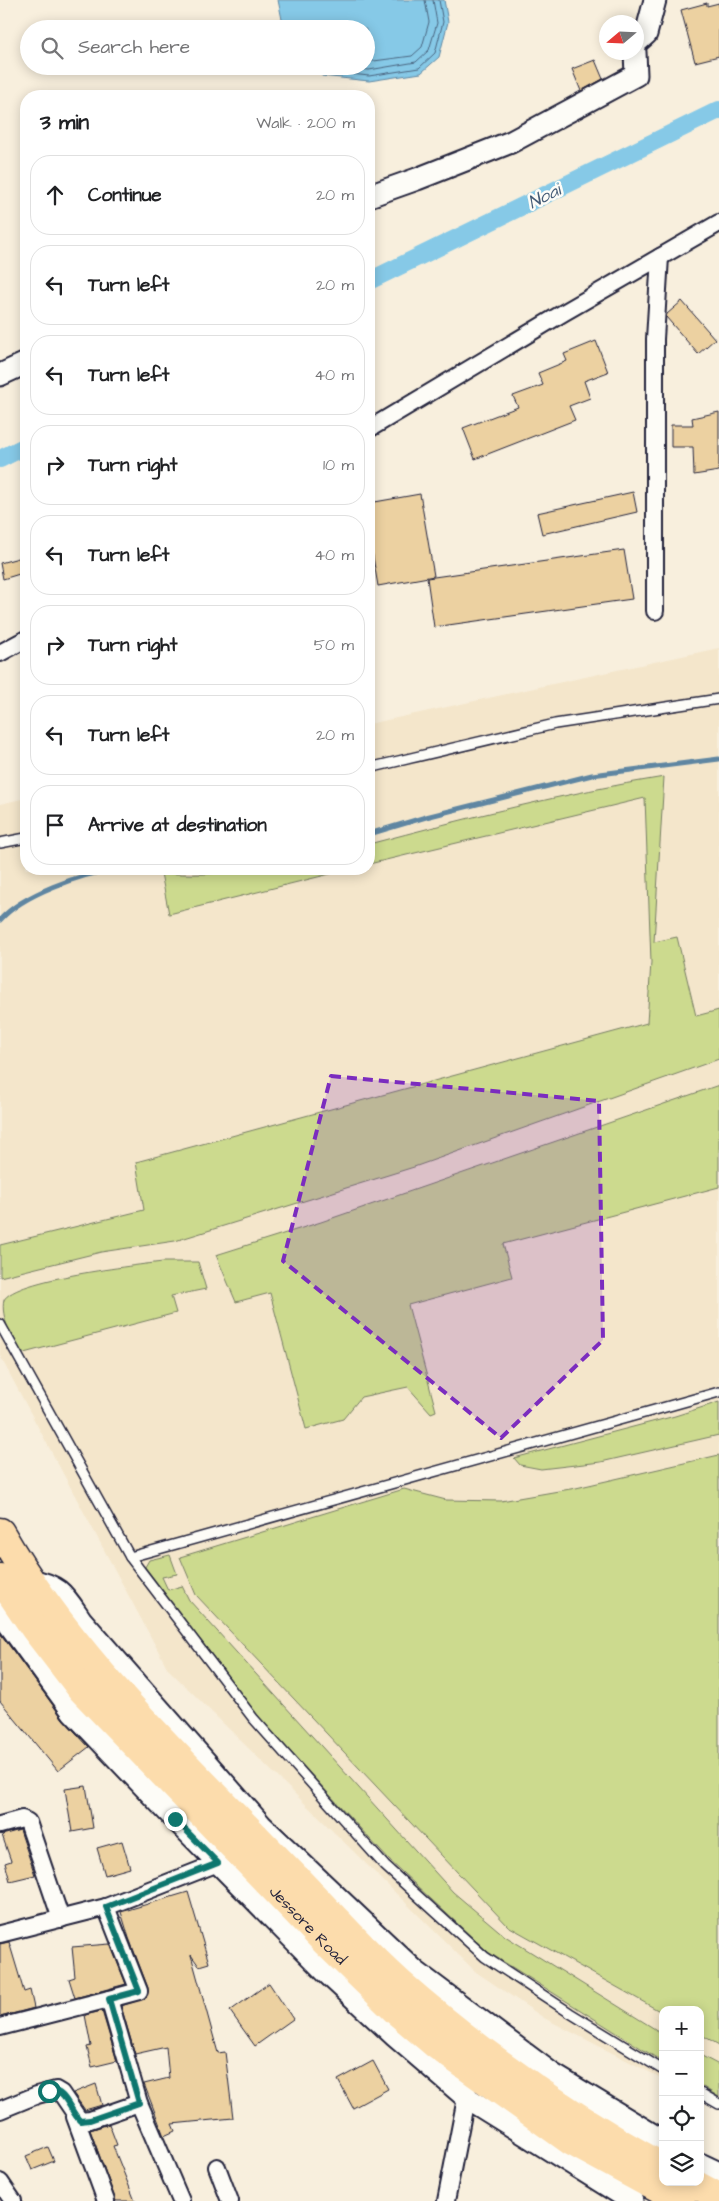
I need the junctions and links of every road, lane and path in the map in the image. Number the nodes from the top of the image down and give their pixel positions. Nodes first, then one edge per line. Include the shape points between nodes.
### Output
1 (655, 0) edge
2 (644, 36) edge
3 (635, 60) edge
4 (375, 194) edge
5 (719, 223) edge
6 (660, 257) junction
7 (20, 366) edge
8 (0, 375) edge
9 (375, 425) edge
10 (655, 611) dead end
11 (20, 642) edge
12 (0, 653) edge
13 (719, 700) edge
14 (375, 767) edge
15 (20, 839) edge
16 (0, 843) edge
17 (0, 1324) edge
18 (719, 1392) edge
19 (0, 1532) edge
20 (130, 1557) junction
21 (0, 1578) edge
22 (0, 1612) edge
23 (0, 1824) edge
24 (218, 1863) junction
25 (106, 1907) junction
26 (61, 1919) junction
27 (0, 1934) edge
28 (109, 1999) junction
29 (0, 2028) edge
30 (469, 2068) junction
31 (659, 2068) edge
32 (704, 2095) edge
33 (467, 2098) junction
34 (139, 2103) junction
35 (719, 2104) edge
36 (0, 2110) edge
37 (75, 2117) junction
38 (631, 2163) edge
39 (659, 2166) edge
40 (704, 2166) edge
41 (217, 2167) dead end
42 (719, 2173) edge
43 (0, 2182) edge
44 (698, 2186) edge
45 (719, 2197) edge
46 (13, 2201) edge
47 (106, 2201) edge
48 (181, 2201) edge
49 (230, 2201) edge
50 (446, 2201) edge
51 (632, 2201) edge
52 (681, 2201) edge

1 - 2 street
3 - 4 street via 636,75 511,142
5 - 6 street
6 - 9 street
6 - 10 street via 656,339
7 - 8 street
11 - 12 street
13 - 14 lane via 555,724
15 - 16 lane
17 - 20 lane
18 - 20 lane
19 - 38 highway via 29,1580 102,1676 399,1982 507,2068 568,2110
20 - 31 lane via 253,1718 386,1866 486,1957 570,2014
21 - 30 highway, Jessore Road via 81,1689 326,1943 436,2045
22 - 24 street via 73,1712
23 - 26 street via 22,1819 28,1822
24 - 25 street
24 - 33 street via 326,1972
25 - 26 street
25 - 28 street via 139,1991
26 - 27 street
28 - 29 street
28 - 34 street
30 - 33 street
30 - 38 highway, Jessore Road via 572,2142
32 - 35 lane
33 - 38 street
33 - 50 street
34 - 37 street via 90,2120 80,2121
34 - 48 street
36 - 37 street via 56,2090
37 - 47 street
38 - 39 highway
38 - 51 street
38 - 52 highway, Jessore Road
40 - 42 street
41 - 49 street
43 - 46 street
44 - 45 highway

